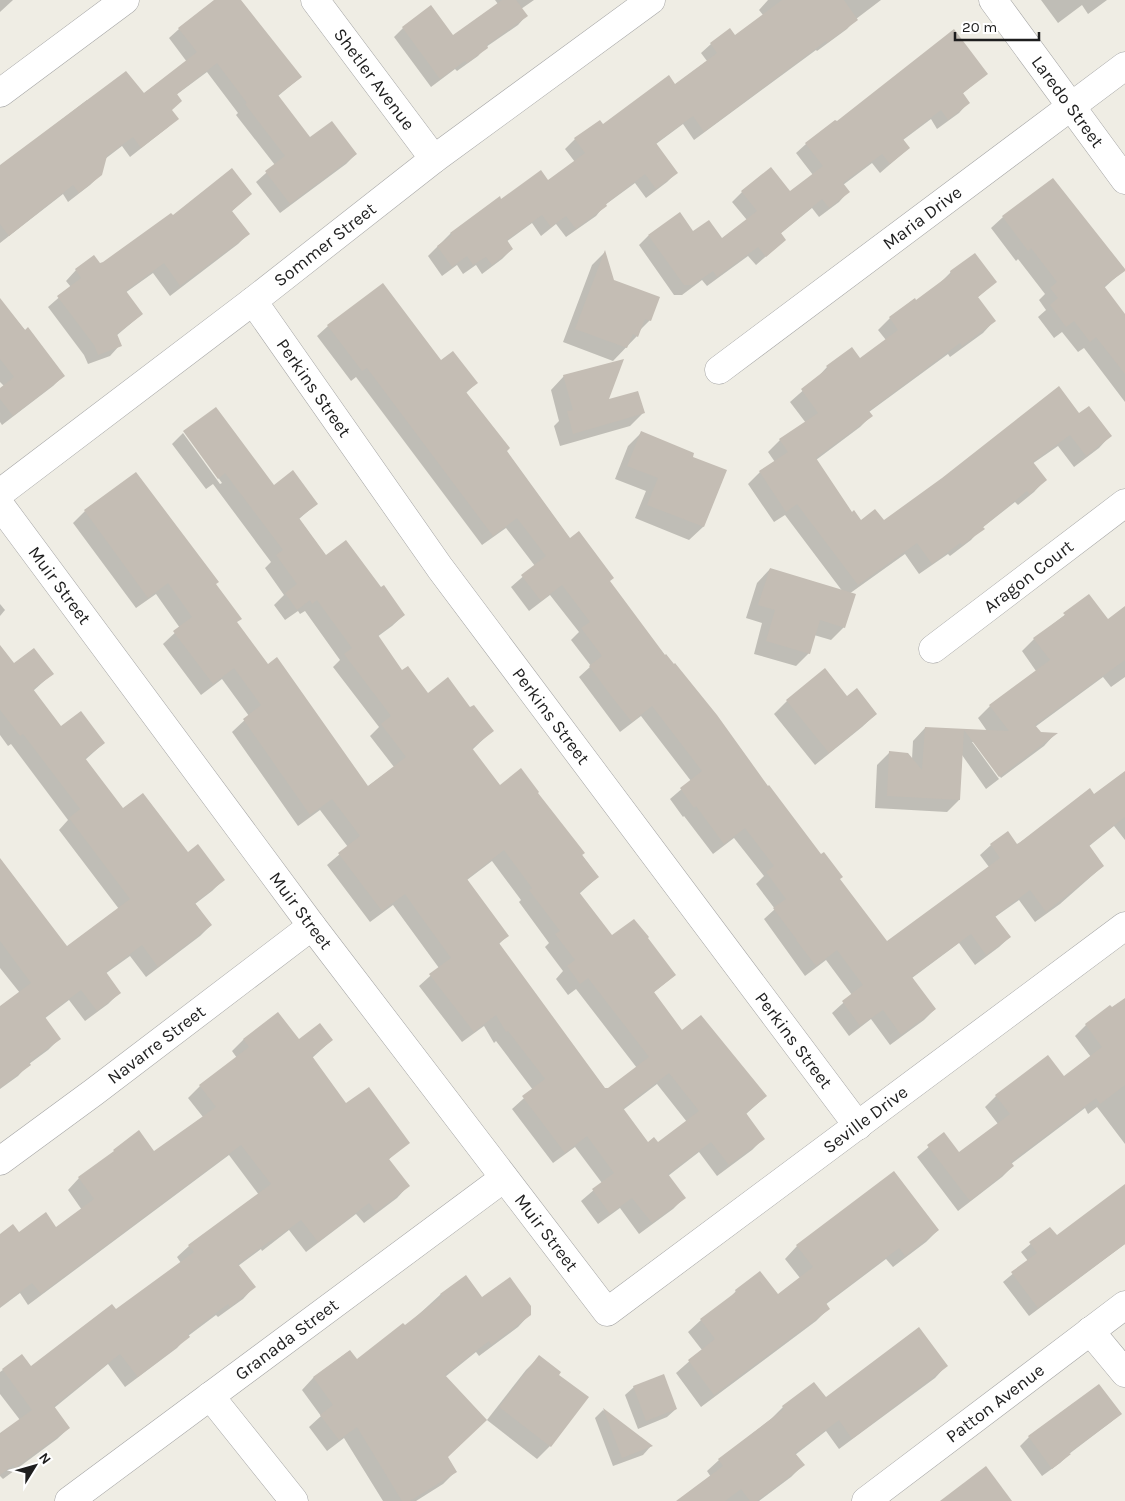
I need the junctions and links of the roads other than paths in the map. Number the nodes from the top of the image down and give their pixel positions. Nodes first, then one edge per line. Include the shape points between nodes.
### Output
1 (125, 0) edge
2 (314, 0) edge
3 (651, 0) edge
4 (993, 0) edge
5 (1125, 66) edge
6 (0, 92) edge
7 (1071, 108) junction
8 (434, 159) junction
9 (1125, 180) edge
10 (253, 301) junction
11 (719, 370) dead end
12 (0, 493) edge
13 (1125, 503) edge
14 (0, 505) edge
15 (933, 649) dead end
16 (312, 926) junction
17 (1125, 926) edge
18 (858, 1126) junction
19 (0, 1161) edge
20 (504, 1178) junction
21 (1125, 1305) edge
22 (607, 1312) joint
23 (1090, 1331) junction
24 (1125, 1373) edge
25 (210, 1396) junction
26 (69, 1501) edge
27 (294, 1501) edge
28 (866, 1501) edge

1 - 6 street
2 - 8 street, Shetler Avenue
3 - 8 street, Sommer Street
4 - 7 street, Laredo Street
5 - 7 street, Maria Drive
7 - 9 street, Laredo Street
7 - 11 street, Maria Drive
8 - 10 street, Sommer Street
10 - 12 street, Sommer Street
10 - 18 street, Perkins Street via 440,568
13 - 15 street, Aragon Court
14 - 16 street, Muir Street
16 - 19 street, Navarre Street
16 - 20 street, Muir Street
17 - 18 street, Seville Drive
18 - 22 street, Seville Drive
20 - 22 street, Muir Street
20 - 25 street, Granada Street
21 - 23 street, Patton Avenue
23 - 24 street
23 - 28 street, Patton Avenue
25 - 26 street, Granada Street
25 - 27 street

